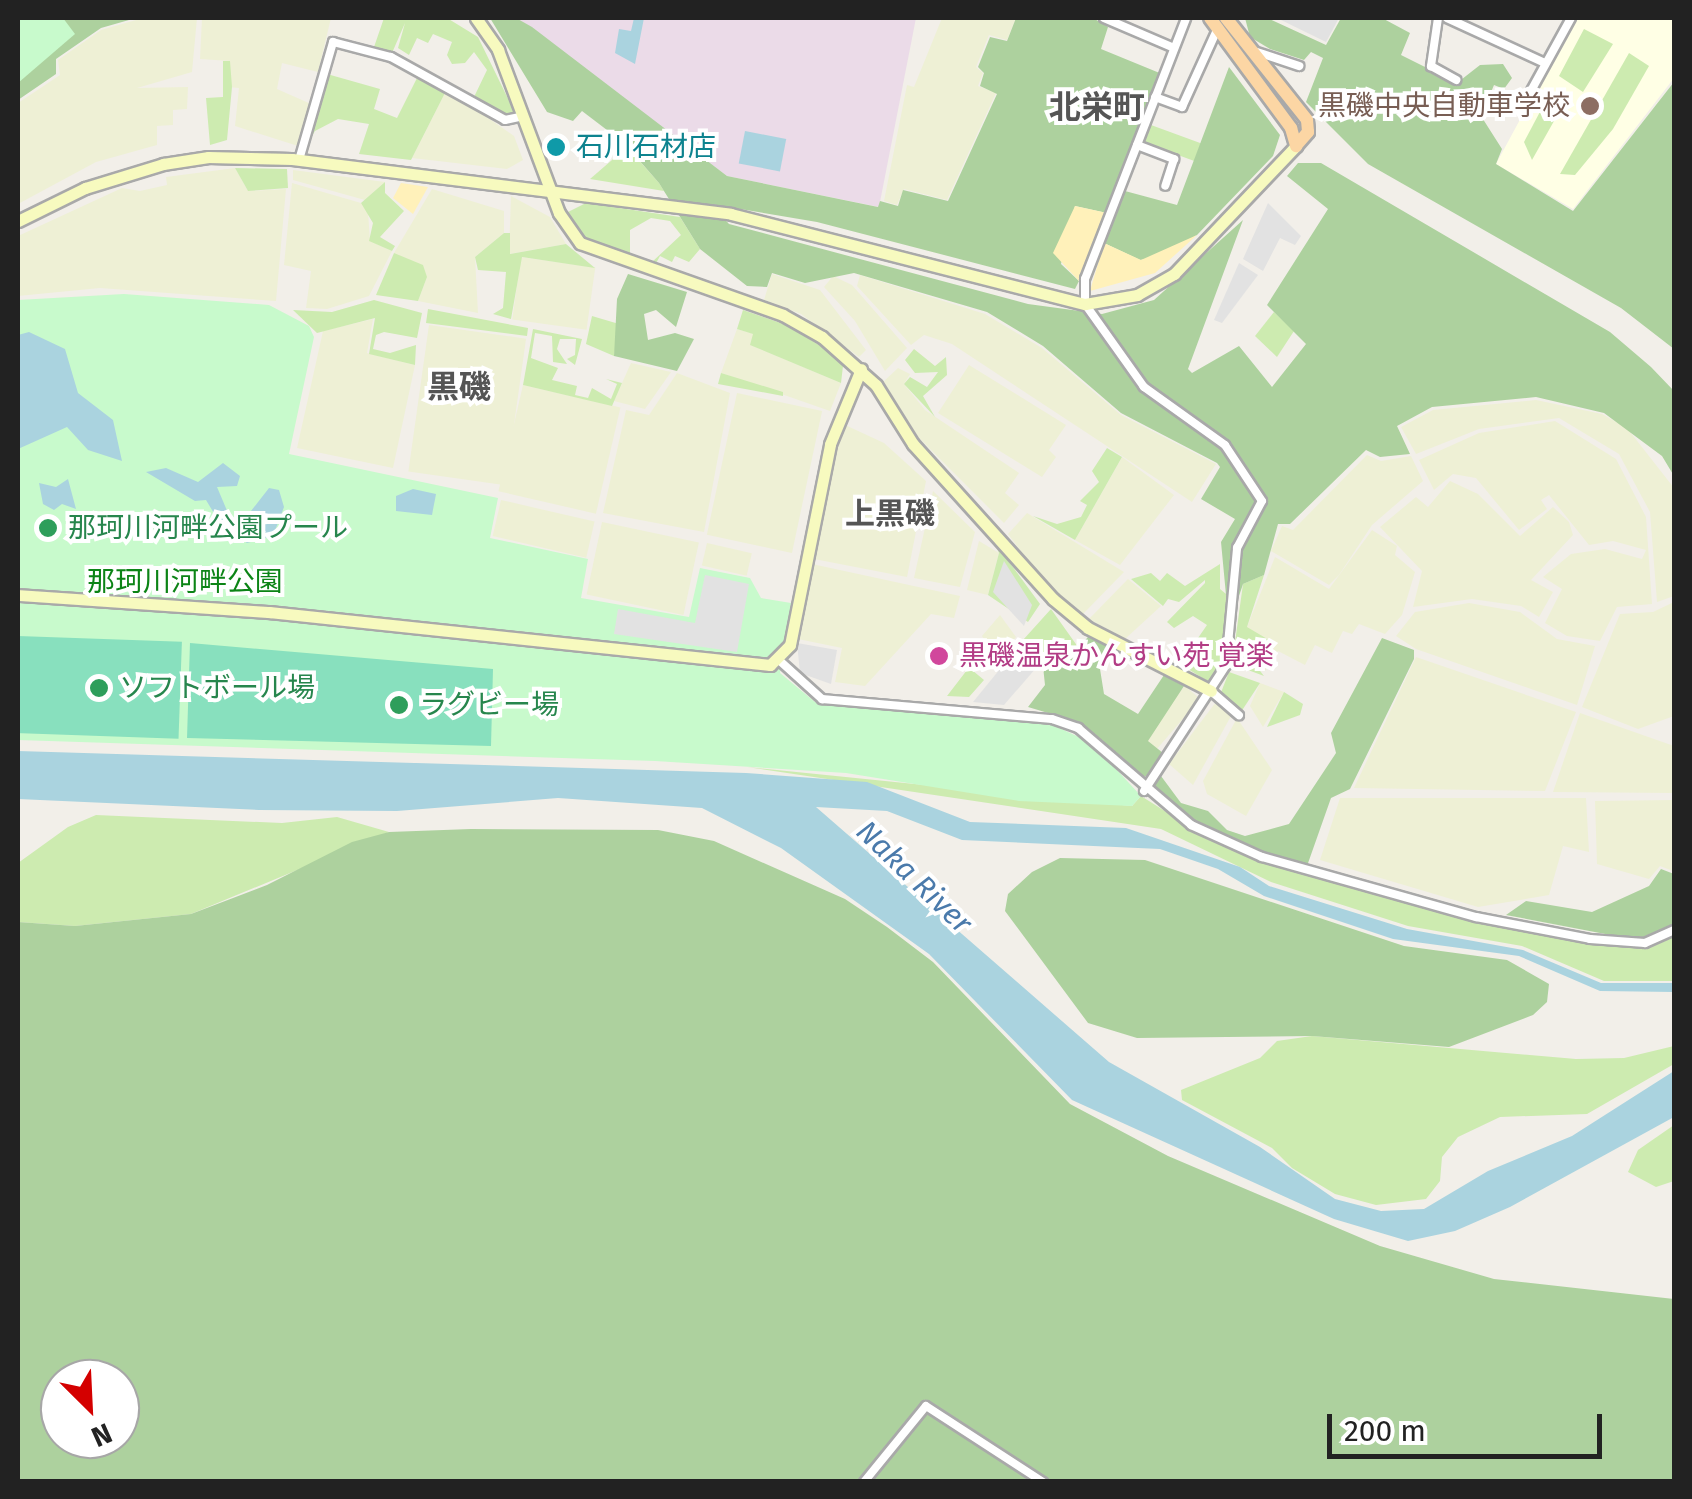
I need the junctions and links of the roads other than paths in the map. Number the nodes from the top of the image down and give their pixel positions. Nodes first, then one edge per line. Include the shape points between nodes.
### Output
1 (476, 18) edge
2 (1104, 18) edge
3 (1186, 18) edge
4 (1226, 18) edge
5 (1438, 18) edge
6 (1447, 18) edge
7 (1571, 18) edge
8 (1213, 24) edge
9 (1174, 48) junction
10 (1247, 50) junction
11 (1545, 63) junction
12 (1298, 66) dead end
13 (1456, 80) dead end
14 (1156, 97) junction
15 (1182, 107) junction
16 (1521, 109) dead end
17 (524, 116) junction
18 (1178, 120) dead end
19 (1137, 145) junction
20 (1296, 146) junction
21 (299, 160) junction
22 (1164, 186) dead end
23 (550, 187) junction
24 (18, 220) edge
25 (1085, 304) junction
26 (861, 369) junction
27 (18, 595) edge
28 (780, 661) junction
29 (1211, 691) junction
30 (1240, 715) dead end
31 (1144, 791) junction
32 (1674, 930) edge
33 (864, 1482) edge
34 (1043, 1482) edge

1 - 17 street via 498,50
2 - 9 street
3 - 9 street
4 - 10 main road
5 - 13 street via 1430,66
6 - 11 street
7 - 11 street
8 - 15 street
8 - 20 main road via 1291,128
9 - 14 street
10 - 12 street
10 - 20 main road via 1307,120 1308,132
11 - 16 street
14 - 15 street
14 - 19 street
15 - 18 street
17 - 21 street via 504,120 391,57 333,42
17 - 23 street
19 - 22 street via 1174,159
19 - 25 street via 1085,280
20 - 25 street via 1174,274 1137,295
21 - 23 street
21 - 24 street via 208,157 163,164 84,188
23 - 25 street via 748,218
23 - 26 street via 566,225 590,250 782,315
25 - 29 street via 1144,387 1226,445 1262,501 1237,548 1231,650
26 - 28 street via 833,433 790,645
26 - 29 street via 921,454 1053,600 1088,628
27 - 28 street via 269,612 758,665
28 - 31 street via 822,698 1052,719 1078,728
29 - 30 street
29 - 31 street
31 - 32 street via 1191,825 1262,856 1476,917 1630,943
33 - 34 street via 926,1406

